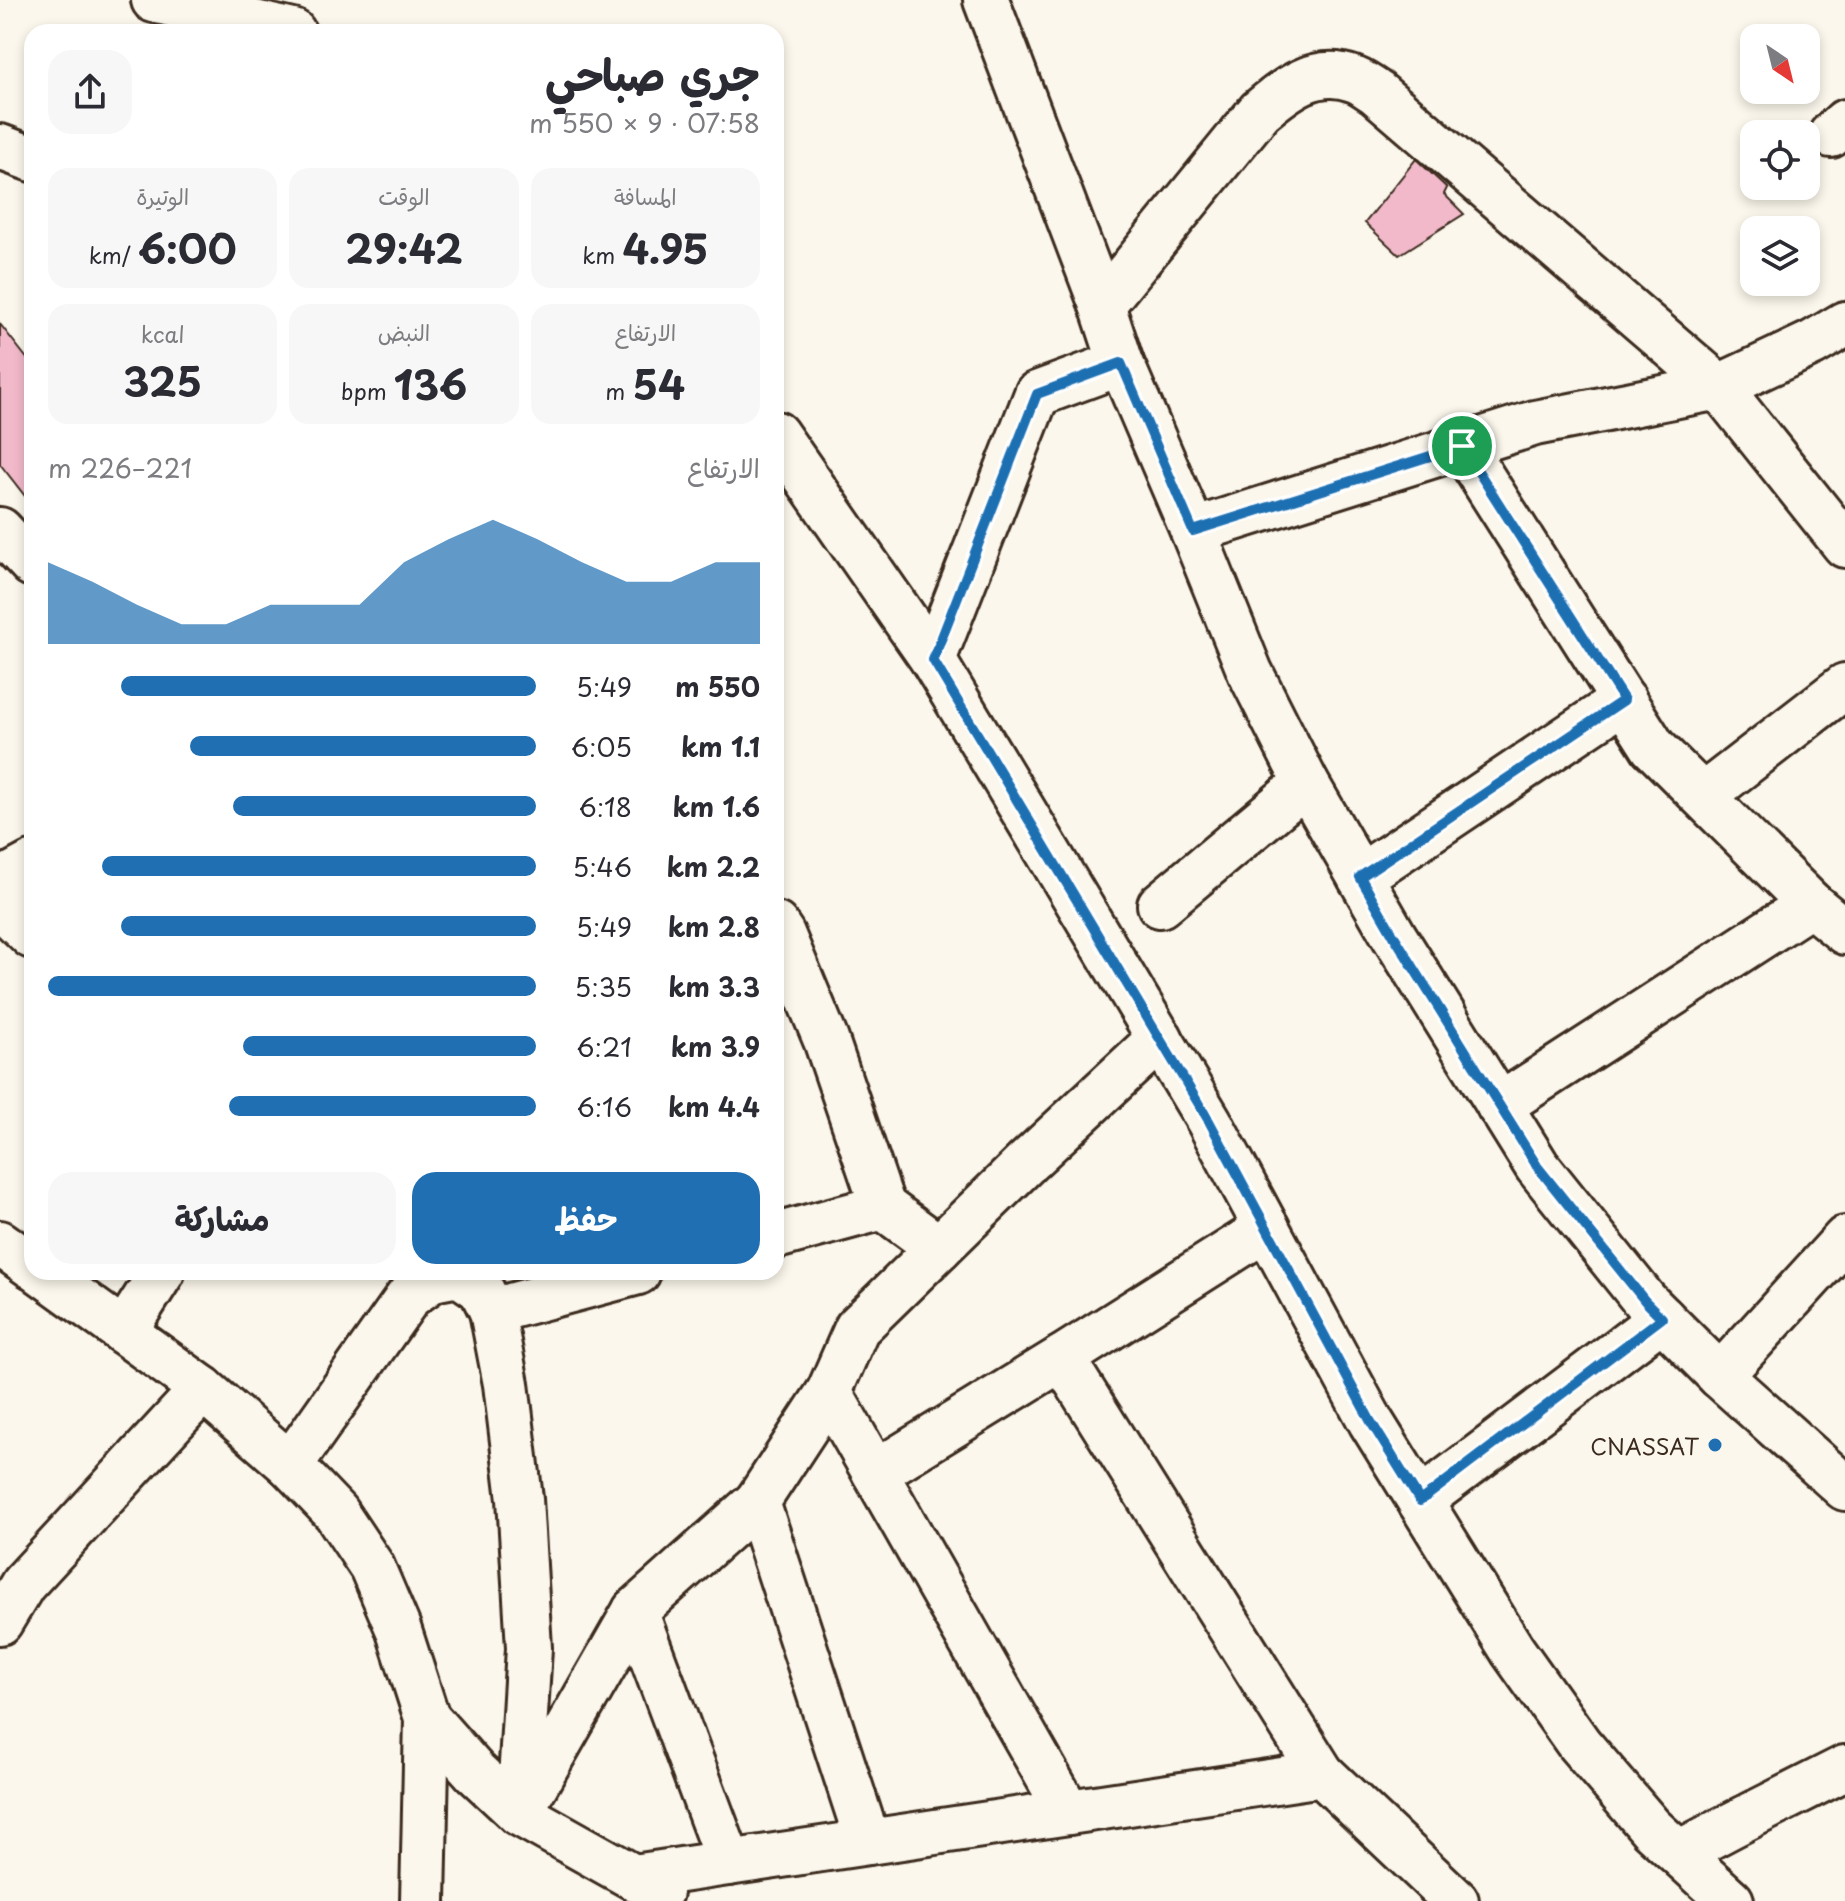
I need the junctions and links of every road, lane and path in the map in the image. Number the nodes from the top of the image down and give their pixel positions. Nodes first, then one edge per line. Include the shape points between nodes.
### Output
1 (154, 0) edge
2 (988, 1) edge
3 (258, 24) edge
4 (0, 147) edge
5 (24, 156) edge
6 (1102, 305) junction
7 (1845, 324) edge
8 (1121, 363) junction
9 (1719, 387) junction
10 (784, 446) edge
11 (1462, 446) junction
12 (0, 530) edge
13 (1193, 531) junction
14 (1845, 545) edge
15 (24, 556) edge
16 (933, 660) junction
17 (1845, 686) edge
18 (1624, 700) junction
19 (1306, 783) junction
20 (1703, 796) junction
21 (24, 868) edge
22 (1360, 877) junction
23 (1811, 904) junction
24 (1160, 905) dead end
25 (13, 919) edge
26 (1845, 932) edge
27 (784, 939) edge
28 (1160, 1038) junction
29 (1499, 1106) junction
30 (883, 1207) junction
31 (1267, 1228) junction
32 (784, 1234) edge
33 (1845, 1239) edge
34 (0, 1243) edge
35 (939, 1248) junction
36 (24, 1260) edge
37 (65, 1280) edge
38 (157, 1280) edge
39 (432, 1280) edge
40 (468, 1280) edge
41 (608, 1280) edge
42 (492, 1311) junction
43 (1662, 1318) junction
44 (124, 1332) junction
45 (1062, 1358) junction
46 (1720, 1376) junction
47 (203, 1389) junction
48 (829, 1392) junction
49 (290, 1465) junction
50 (875, 1473) junction
51 (1845, 1488) edge
52 (1420, 1501) junction
53 (757, 1502) junction
54 (635, 1611) junction
55 (0, 1622) edge
56 (427, 1718) junction
57 (1845, 1768) edge
58 (1322, 1774) junction
59 (1068, 1812) junction
60 (519, 1813) junction
61 (868, 1842) junction
62 (1679, 1853) junction
63 (729, 1863) junction
64 (634, 1877) junction
65 (423, 1901) edge
66 (676, 1901) edge
67 (1456, 1901) edge
68 (1731, 1901) edge

1 - 3 street
2 - 6 street
4 - 5 street
6 - 8 street
6 - 9 street via 1260,111 1288,87 1324,74 1354,79 1376,92
7 - 9 street
8 - 13 street
8 - 16 street via 1037,394
9 - 11 street via 1535,423
9 - 14 street
10 - 16 street
11 - 13 street
11 - 18 street
12 - 15 street
13 - 19 street via 1250,672
16 - 28 street
17 - 20 street
18 - 20 street via 1653,747
18 - 22 street
19 - 22 street
19 - 24 street
20 - 23 street
21 - 25 street via 10,876
22 - 29 street
23 - 26 street
23 - 29 street
27 - 30 street via 826,1040
28 - 31 street
28 - 35 street
29 - 43 street via 1537,1166
30 - 32 street
30 - 35 street
31 - 45 street
31 - 52 street via 1371,1422
33 - 46 street
34 - 36 street
35 - 48 street via 857,1328
37 - 44 street
38 - 44 street
39 - 49 street via 409,1296
40 - 42 street via 481,1289
41 - 42 street
42 - 60 street via 520,1499 529,1648
43 - 46 street
43 - 52 street
44 - 47 street
45 - 50 street
45 - 58 street
46 - 51 street
47 - 49 street
47 - 55 street via 23,1584
48 - 50 street
48 - 53 street
49 - 56 street via 336,1513 372,1567
50 - 59 street
52 - 62 street via 1513,1651 1579,1744
53 - 54 street
53 - 61 street
54 - 60 street
54 - 63 street
56 - 60 street
56 - 65 street
57 - 62 street
58 - 59 street
58 - 67 street
59 - 61 street
60 - 64 street
61 - 63 street
62 - 68 street
63 - 64 street
64 - 66 street

